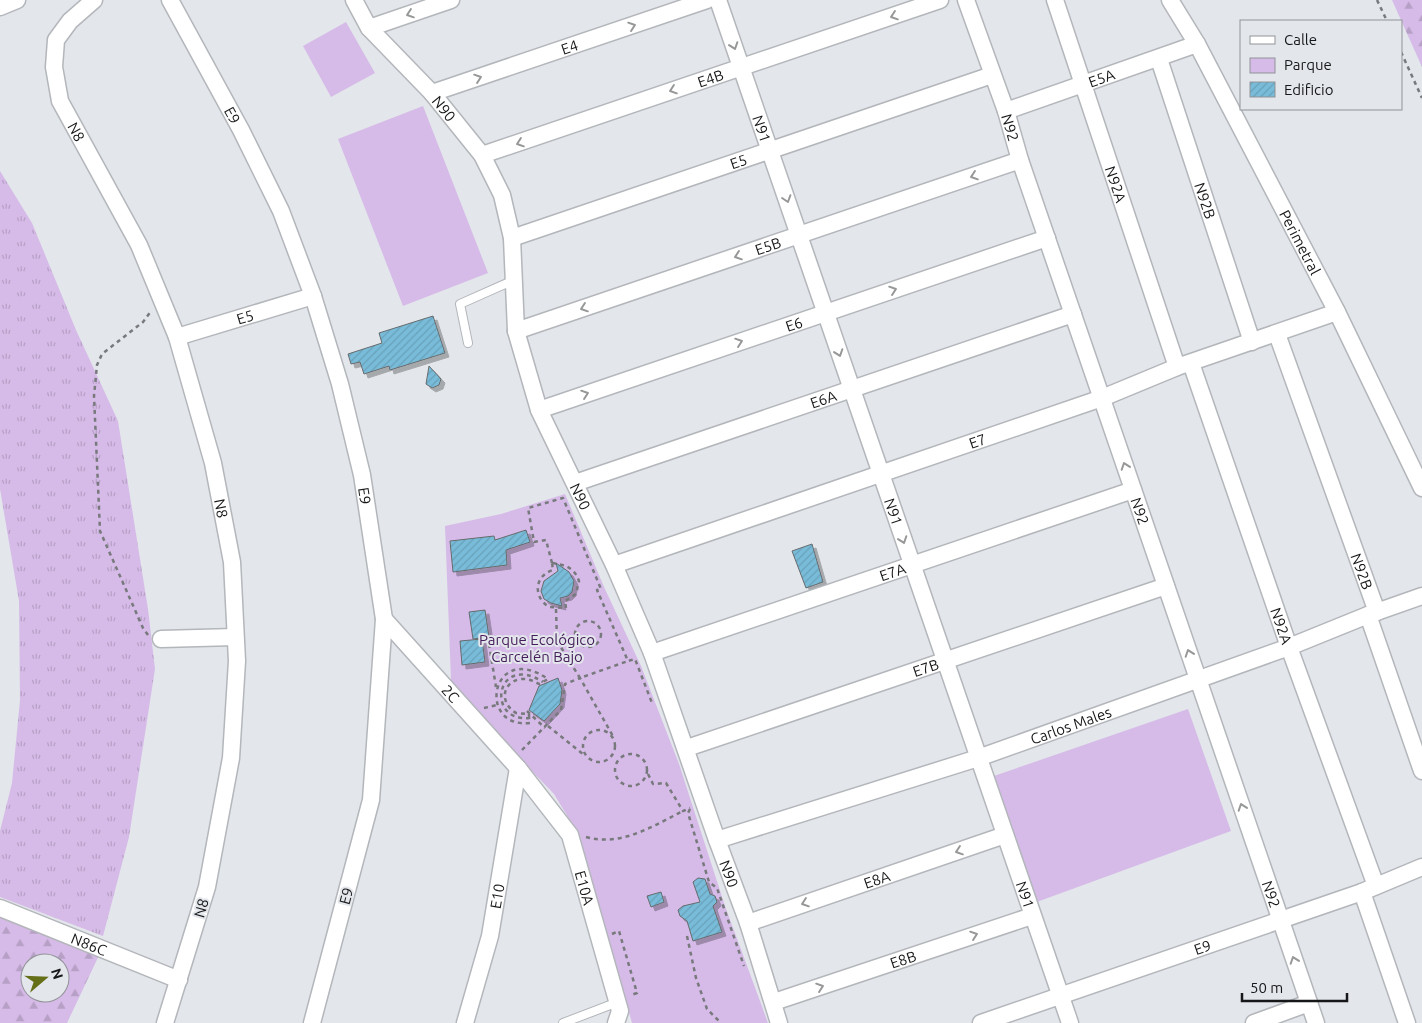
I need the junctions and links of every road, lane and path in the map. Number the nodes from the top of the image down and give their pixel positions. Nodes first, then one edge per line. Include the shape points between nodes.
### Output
1 (17, 0) edge
2 (94, 0) edge
3 (170, 0) edge
4 (354, 0) edge
5 (451, 0) edge
6 (707, 0) edge
7 (718, 0) edge
8 (940, 0) edge
9 (966, 0) edge
10 (1055, 0) edge
11 (1170, 0) edge
12 (1377, 0) edge
13 (1, 5) edge
14 (1387, 20) edge
15 (369, 28) junction
16 (1198, 44) junction
17 (1402, 54) edge
18 (1159, 59) junction
19 (741, 67) junction
20 (992, 75) junction
21 (1084, 85) junction
22 (432, 93) junction
23 (1422, 98) edge
24 (1006, 111) junction
25 (772, 152) junction
26 (482, 155) junction
27 (1020, 160) junction
28 (799, 235) junction
29 (512, 238) junction
30 (1047, 238) junction
31 (514, 280) junction
32 (160, 296) junction
33 (314, 296) junction
34 (1337, 312) junction
35 (825, 313) junction
36 (1073, 314) junction
37 (516, 331) junction
38 (1277, 334) junction
39 (177, 337) junction
40 (1252, 342) junction
41 (468, 343) dead end
42 (1184, 365) junction
43 (852, 389) junction
44 (1102, 398) junction
45 (539, 410) junction
46 (880, 473) junction
47 (575, 483) junction
48 (1422, 488) edge
49 (1133, 490) junction
50 (552, 563) junction
51 (614, 565) junction
52 (912, 565) junction
53 (1166, 586) junction
54 (1422, 596) edge
55 (556, 609) junction
56 (1372, 613) junction
57 (384, 619) junction
58 (583, 622) joint
59 (235, 638) junction
60 (161, 639) joint
61 (489, 644) dead end
62 (1289, 648) junction
63 (652, 653) junction
64 (945, 661) junction
65 (628, 662) junction
66 (580, 678) junction
67 (1198, 678) junction
68 (496, 689) junction
69 (497, 705) junction
70 (480, 709) dead end
71 (527, 711) dead end
72 (656, 712) dead end
73 (547, 727) junction
74 (614, 738) junction
75 (687, 748) junction
76 (588, 758) junction
77 (978, 758) junction
78 (519, 760) junction
79 (1422, 771) edge
80 (647, 774) junction
81 (688, 799) dead end
82 (690, 808) junction
83 (683, 811) junction
84 (583, 836) dead end
85 (1005, 836) junction
86 (717, 840) junction
87 (1422, 867) edge
88 (1369, 889) junction
89 (0, 908) edge
90 (1032, 916) junction
91 (1281, 920) junction
92 (748, 923) junction
93 (687, 936) dead end
94 (745, 968) dead end
95 (179, 980) junction
96 (1060, 996) junction
97 (774, 1002) junction
98 (1309, 1003) junction
99 (620, 1015) edge
100 (165, 1023) edge
101 (312, 1023) edge
102 (465, 1023) edge
103 (563, 1023) edge
104 (721, 1023) edge
105 (779, 1023) edge
106 (981, 1023) edge
107 (1070, 1023) edge
108 (1254, 1023) edge
109 (1316, 1023) edge
110 (1407, 1023) edge

1 - 13 street
2 - 32 street, N8 via 70,20 56,40 54,67 60,101 139,245
3 - 33 street, E9 via 242,130 281,211
4 - 15 street, N90
5 -> 15 street
22 -> 6 street, E4
7 -> 19 street, N91
8 -> 19 street, E4B
9 - 20 street, N92
10 - 21 street, N92A
11 - 16 street, Perimetral
12 - 14 path
15 - 22 street, N90
16 - 18 street, E5A
16 - 34 street, Perimetral
17 - 23 path
18 - 21 street, E5A
18 - 40 street, N92B
19 - 25 street, N91
19 -> 26 street, E4B
20 - 24 street, N92
20 - 25 street, E5
21 - 24 street, E5A
21 - 42 street, N92A
22 - 26 street, N90
24 - 27 street, N92
25 -> 28 street, N91
25 - 29 street, E5
26 - 29 street, N90 via 502,195
27 -> 28 street, E5B
27 - 30 street, N92
28 - 35 street, N91
28 -> 37 street, E5B
29 - 31 street, N90
35 -> 30 street, E6
30 - 36 street, N92
31 - 37 street, N90
31 - 41 lane via 460,304
32 - 39 street, N8
32 - 60 path via 143,322 102,354 97,365 94,396 100,531 143,628 152,638
33 - 39 street, E5
33 - 57 street, E9 via 362,475
34 - 38 street, E7
34 - 48 street, Perimetral
35 -> 43 street, N91
45 -> 35 street, E6
36 - 43 street, E6A
36 - 44 street, N92
37 - 45 street, N90
38 - 40 street, E7
38 - 56 street, N92B
39 - 59 street, N8 via 215,472 232,562
40 - 42 street, E7
42 - 44 street, E7
42 - 62 street, N92A
43 - 46 street, N91
43 - 47 street, E6A
44 - 46 street, E7
49 -> 44 street, N92
45 - 47 street, N90
46 - 51 street, E7
46 -> 52 street, N91
47 - 51 street, N90
49 - 52 street, E7A
49 - 53 street, N92
50 - 55 path via 553,570 540,578 537,592 544,604
50 - 55 path via 572,569 579,581 576,594 565,601 566,608
50 - 65 path via 546,540 534,542 528,508 563,498
51 - 63 street, N90
52 - 63 street, E7A
52 - 64 street, N91
53 - 64 street, E7B
67 -> 53 street, N92
54 - 56 street, Carlos Males
55 - 66 path via 557,641
56 - 62 street, Carlos Males
56 - 79 street, N92B
57 - 78 street, 2C
57 - 101 street, E9 via 371,800
58 - 58 path via 576,629 575,639 582,646 592,646 600,639 600,629 593,622
59 - 60 street
59 - 95 street, N8 via 237,661 231,758 207,887
61 - 68 path
62 - 67 street, Carlos Males
62 - 88 street, N92A
63 - 75 street, N90
64 - 75 street, E7B
64 - 77 street, N91
65 - 66 path
65 - 72 path via 635,659
66 - 73 path via 565,684 562,710
66 - 74 path
67 - 77 street, Carlos Males
91 -> 67 street, N92
68 - 69 path
68 - 69 path via 500,680 516,669 535,670 548,679 543,682 533,675 517,674 504,683 501,690 503,706 508,712 522,719 529,718 530,723 512,722
69 - 70 path
71 - 73 path
73 - 76 path
73 - 78 path
74 - 76 path via 615,750 609,759 598,763
74 - 76 path via 600,730 589,733 582,748
75 - 86 street, N90
77 - 85 street, N91
77 - 86 street, Carlos Males
78 - 99 street, E10A via 570,835
78 - 102 street, E10 via 490,936
80 - 80 path via 646,762 632,753 621,757 615,766 616,778 631,787 641,783
80 - 83 path via 653,784 666,783
81 - 82 path
82 - 83 path
82 - 94 path via 688,813 709,882 717,888
83 - 84 path via 630,837 600,840
85 - 90 street, N91
85 -> 92 street, E8A
86 - 92 street, N90
87 - 88 street, E9
88 - 91 street, E9
88 - 110 street, N92A
89 - 95 street, N86C
90 - 96 street, N91
97 -> 90 street, E8B
91 - 96 street, E9
98 -> 91 street, N92
92 - 97 street, N90
93 - 104 path via 707,1009
95 - 100 street, N8
96 - 106 street, E9
96 - 107 street, N91
97 - 105 street, N90
98 - 108 street
98 - 109 street, N92
99 - 103 lane

